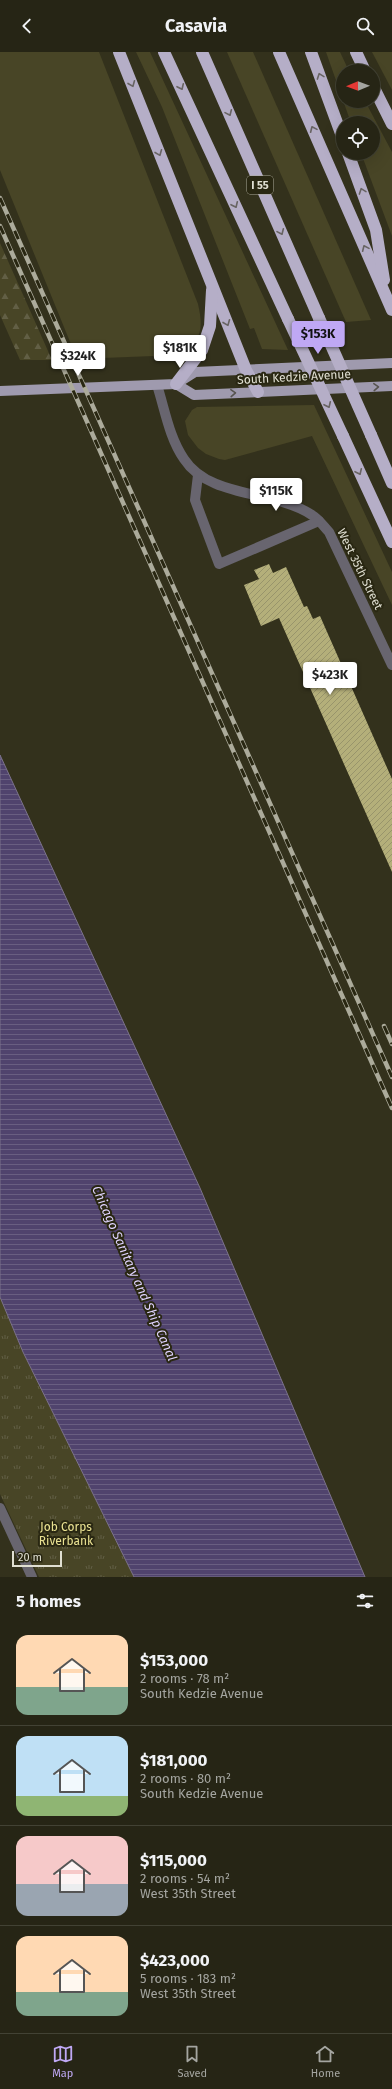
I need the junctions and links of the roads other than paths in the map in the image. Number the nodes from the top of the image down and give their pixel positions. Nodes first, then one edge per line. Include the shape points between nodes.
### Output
1 (119, 52) edge
2 (164, 52) edge
3 (202, 52) edge
4 (279, 52) edge
5 (312, 52) edge
6 (356, 52) edge
7 (362, 64) edge
8 (380, 100) edge
9 (336, 119) edge
10 (392, 124) edge
11 (351, 160) edge
12 (212, 286) junction
13 (387, 297) junction
14 (392, 310) edge
15 (392, 363) edge
16 (246, 370) junction
17 (176, 384) junction
18 (157, 385) junction
19 (392, 386) edge
20 (0, 391) edge
21 (258, 392) junction
22 (198, 475) junction
23 (392, 483) edge
24 (318, 521) junction
25 (392, 542) edge
26 (392, 665) edge
27 (0, 1508) edge
28 (32, 1577) edge

1 -> 12 highway
2 -> 25 highway, bridge
3 -> 23 highway, I 55, bridge
13 -> 4 highway
9 -> 5 highway
6 - 7 highway
8 - 10 highway
13 -> 11 highway via 376,230
12 -> 16 highway
12 - 17 highway via 210,326 202,350
13 - 14 highway
15 - 16 main road, South Kedzie Avenue
16 - 17 main road, South Kedzie Avenue via 195,372
16 - 21 highway
17 - 18 main road, South Kedzie Avenue
17 -> 21 main road, South Kedzie Avenue via 194,395
18 - 20 main road, South Kedzie Avenue
18 - 22 street, West 35th Street via 174,441 184,460
21 -> 19 main road, South Kedzie Avenue
22 - 24 street, West 35th Street via 214,483 293,506
22 - 24 street via 195,500 219,564
24 - 26 street, West 35th Street via 330,532
27 - 28 street

